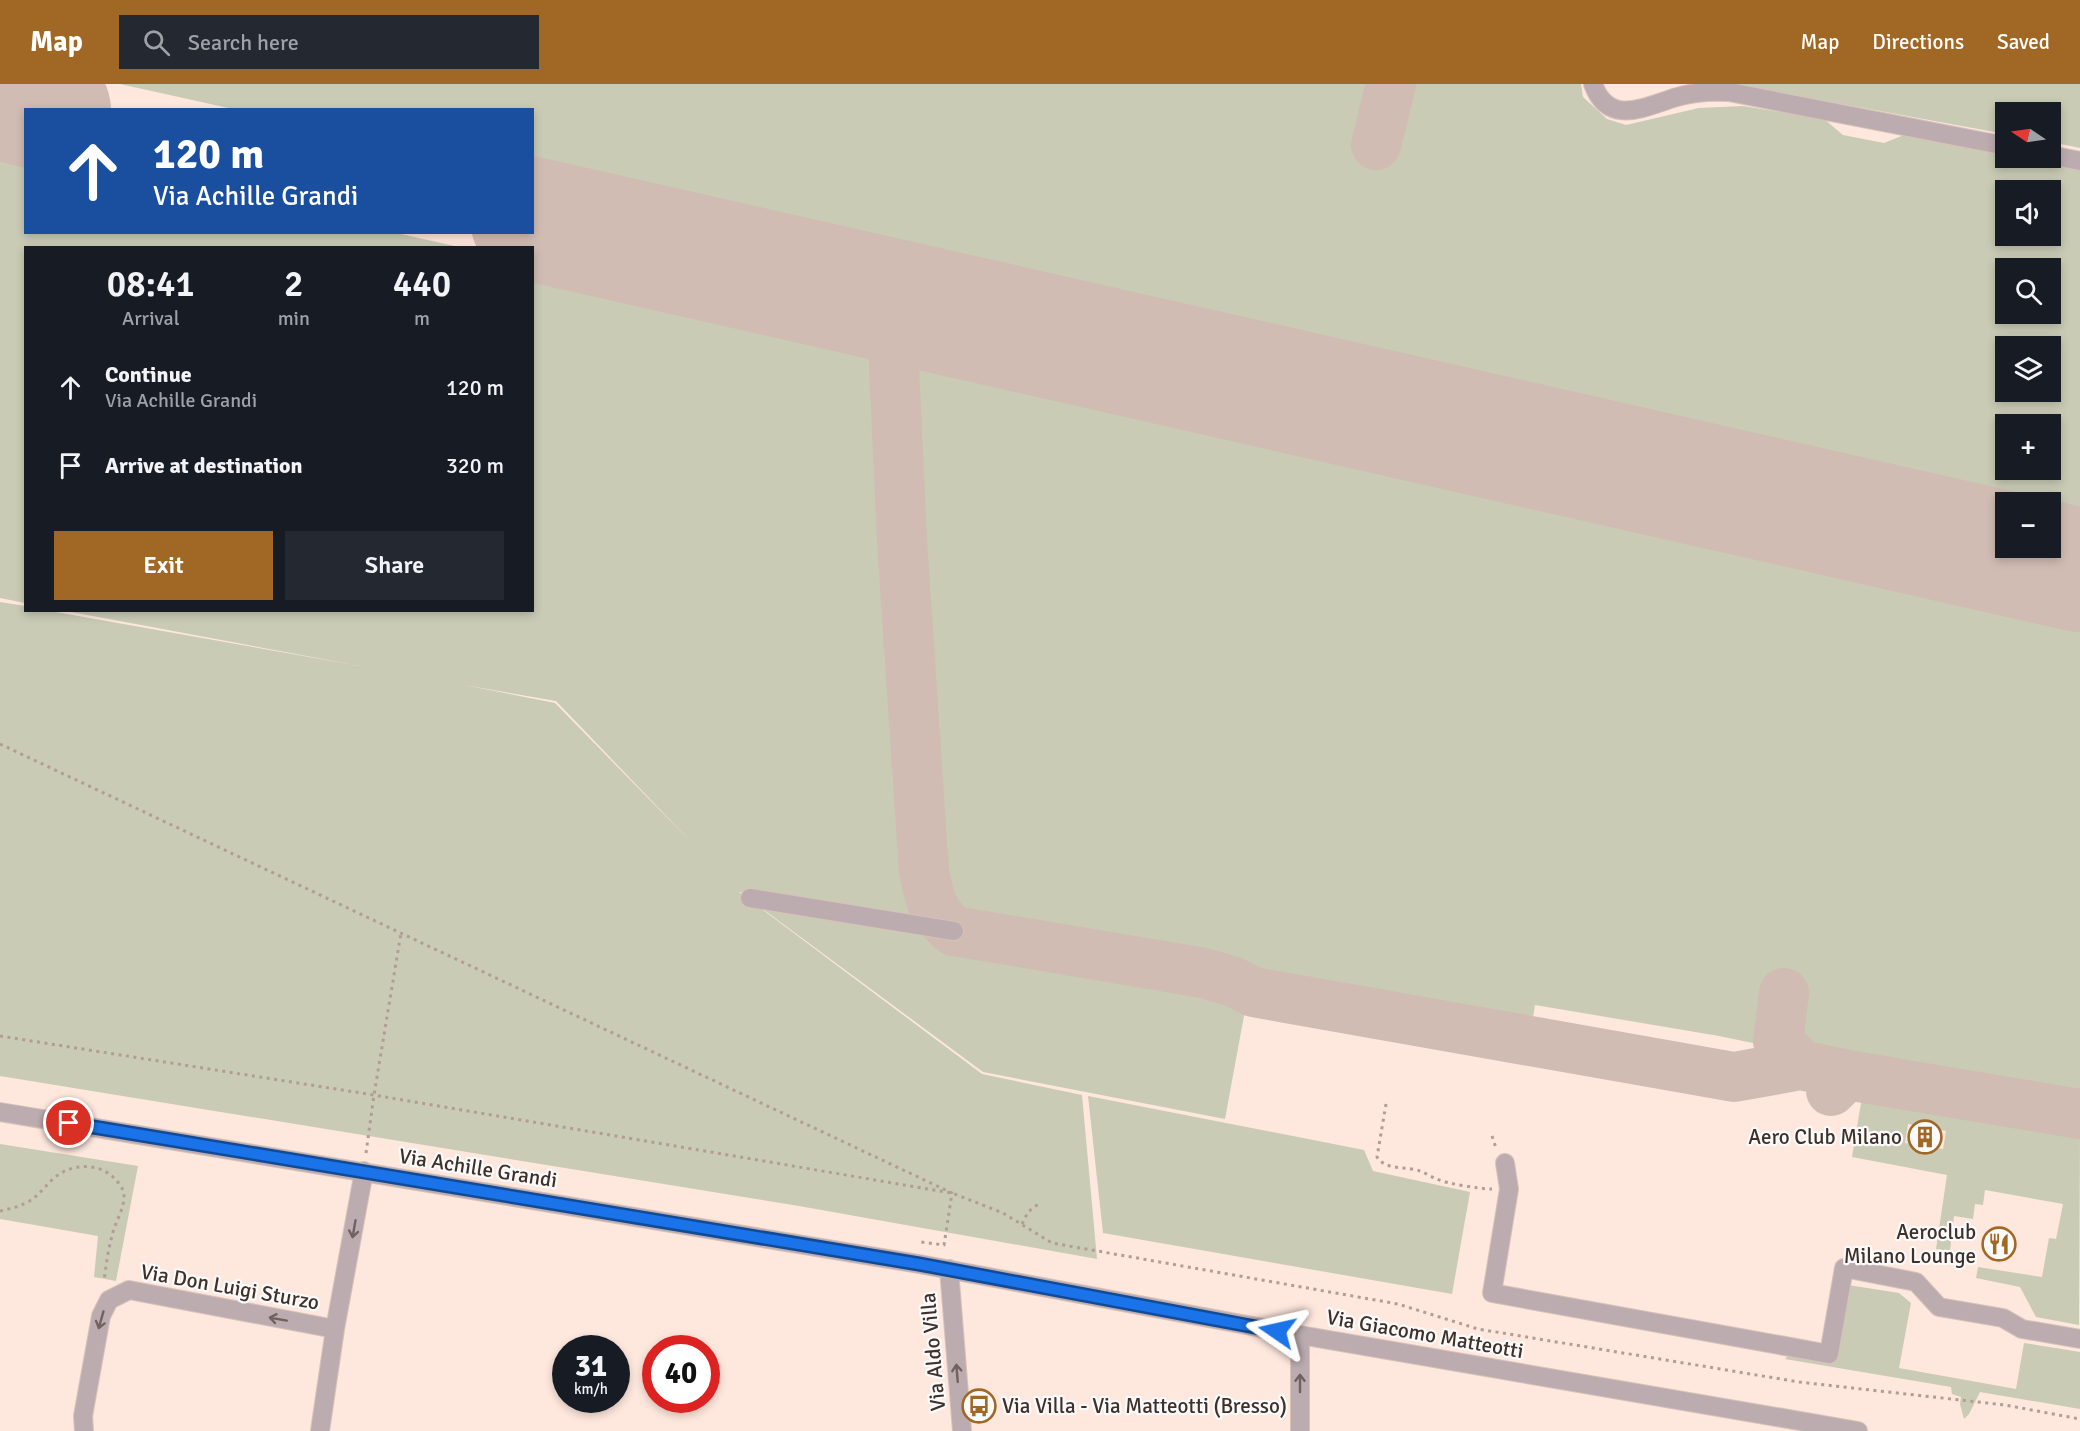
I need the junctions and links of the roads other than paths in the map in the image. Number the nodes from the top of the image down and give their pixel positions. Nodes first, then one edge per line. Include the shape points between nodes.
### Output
1 (1593, 84) edge
2 (1995, 144) edge
3 (2061, 157) edge
4 (2080, 161) edge
5 (750, 898) dead end
6 (954, 931) dead end
7 (0, 1112) edge
8 (1504, 1163) dead end
9 (364, 1171) junction
10 (949, 1269) junction
11 (336, 1329) junction
12 (1300, 1335) junction
13 (2080, 1339) edge
14 (1786, 1425) edge
15 (1830, 1429) edge
16 (84, 1431) edge
17 (320, 1431) edge
18 (962, 1431) edge
19 (1300, 1431) edge
20 (1858, 1431) edge

1 - 2 street via 1605,103 1622,111 1695,93 1729,92
3 - 4 street
5 - 6 street
7 - 9 street, Via Achille Grandi
8 - 13 street via 1509,1189 1492,1293 1829,1354 1844,1268 1916,1282 1939,1307 2003,1318 2022,1329
9 - 10 street, Via Achille Grandi
9 -> 11 street, Via Don Luigi Sturzo
10 - 12 street, Via Giacomo Matteotti
18 -> 10 street, Via Aldo Villa
11 -> 16 street, Via Don Luigi Sturzo via 129,1290 109,1300 101,1316 83,1416
11 - 17 street, Via Don Luigi Sturzo
12 - 14 street, Via Giacomo Matteotti
19 -> 12 street
14 - 15 street, Via Giacomo Matteotti
15 - 20 street, Via Giacomo Matteotti

